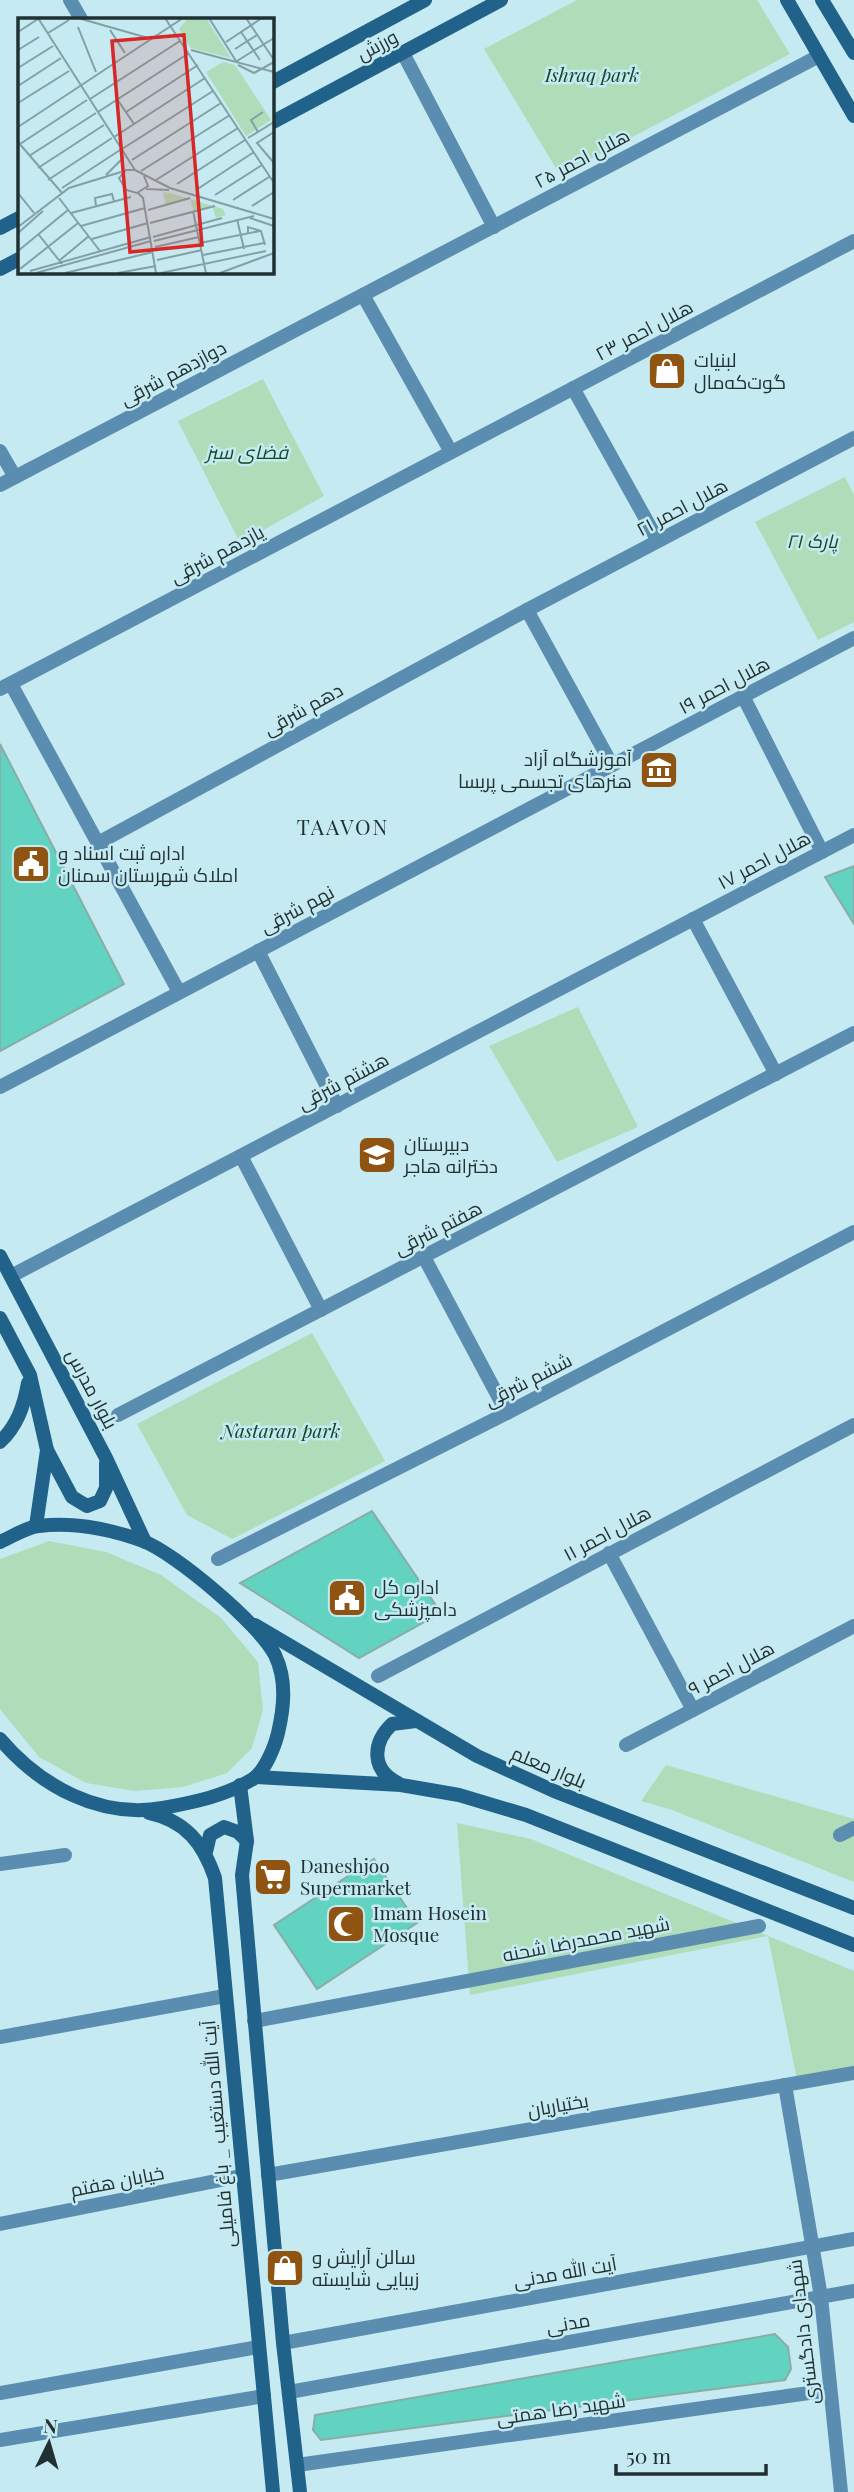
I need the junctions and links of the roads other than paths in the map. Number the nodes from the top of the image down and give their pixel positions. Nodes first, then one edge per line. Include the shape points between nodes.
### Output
1 (70, 0) edge
2 (425, 0) edge
3 (501, 0) edge
4 (787, 0) edge
5 (822, 0) edge
6 (80, 18) edge
7 (403, 53) junction
8 (854, 53) edge
9 (819, 56) junction
10 (273, 82) edge
11 (854, 116) edge
12 (273, 121) edge
13 (18, 219) edge
14 (494, 227) junction
15 (0, 228) edge
16 (854, 241) edge
17 (18, 260) edge
18 (0, 269) edge
19 (363, 295) junction
20 (573, 388) junction
21 (854, 438) edge
22 (0, 451) edge
23 (451, 452) junction
24 (15, 477) junction
25 (0, 485) edge
26 (658, 541) junction
27 (527, 610) junction
28 (854, 638) edge
29 (5, 686) edge
30 (743, 696) junction
31 (612, 765) junction
32 (854, 835) edge
33 (98, 843) junction
34 (822, 852) junction
35 (693, 919) junction
36 (258, 951) junction
37 (179, 992) junction
38 (854, 1033) edge
39 (776, 1074) junction
40 (0, 1087) edge
41 (337, 1106) junction
42 (241, 1156) junction
43 (854, 1232) edge
44 (0, 1256) edge
45 (424, 1256) junction
46 (11, 1276) junction
47 (321, 1310) junction
48 (0, 1318) edge
49 (30, 1375) junction
50 (507, 1413) junction
51 (118, 1415) dead end
52 (854, 1425) edge
53 (0, 1442) edge
54 (47, 1450) junction
55 (106, 1458) junction
56 (36, 1526) junction
57 (0, 1542) edge
58 (145, 1542) junction
59 (609, 1553) junction
60 (218, 1559) dead end
61 (248, 1620) junction
62 (854, 1626) edge
63 (378, 1676) dead end
64 (693, 1710) junction
65 (417, 1721) junction
66 (0, 1739) edge
67 (626, 1745) dead end
68 (256, 1777) junction
69 (240, 1785) junction
70 (401, 1785) junction
71 (141, 1812) junction
72 (854, 1828) edge
73 (840, 1835) dead end
74 (247, 1841) junction
75 (206, 1852) junction
76 (65, 1855) dead end
77 (0, 1864) edge
78 (854, 1908) edge
79 (759, 1926) dead end
80 (854, 1945) edge
81 (225, 1996) junction
82 (254, 2021) junction
83 (0, 2037) edge
84 (854, 2073) edge
85 (785, 2085) junction
86 (268, 2175) junction
87 (241, 2176) junction
88 (0, 2224) edge
89 (854, 2239) edge
90 (812, 2246) junction
91 (854, 2291) edge
92 (821, 2297) junction
93 (283, 2343) junction
94 (258, 2347) junction
95 (830, 2390) junction
96 (289, 2392) junction
97 (0, 2393) edge
98 (264, 2396) junction
99 (0, 2440) edge
100 (854, 2463) edge
101 (297, 2465) junction
102 (838, 2465) junction
103 (273, 2492) edge
104 (300, 2492) edge
105 (841, 2492) edge

1 - 6 street
2 - 10 main road, ورزش
3 - 7 main road, ورزش
4 - 9 main road
5 - 8 main road
7 - 12 main road, ورزش
7 - 14 street
9 - 11 main road
9 - 14 street, هلال احمر ۲۵
13 - 15 main road
14 - 19 street, هلال احمر ۲۵
16 - 20 street, هلال احمر ۲۳
17 - 18 main road
19 - 23 street
19 - 24 street, دوازدهم شرقی
20 - 23 street, هلال احمر ۲۳
20 - 26 street
21 - 26 street, هلال احمر ۲۱
22 - 24 street
23 - 29 street, یازدهم شرقی
24 - 25 street, دوازدهم شرقی
26 - 27 street, هلال احمر ۲۱
27 - 31 street
27 - 33 street, دهم شرقی
28 - 30 street, هلال احمر ۱۹
29 - 33 street
30 - 31 street, هلال احمر ۱۹
30 - 34 street
31 - 36 street, نهم شرقی
32 - 34 street, هلال احمر ۱۷
33 - 37 street
34 - 35 street, هلال احمر ۱۷
35 - 39 street
35 - 41 street, هشتم شرقی
36 - 37 street, نهم شرقی
36 - 41 street
37 - 40 street, نهم شرقی
38 - 39 street, هفتم شرقی
39 - 45 street, هفتم شرقی
41 - 42 street, هشتم شرقی
42 - 46 street, هشتم شرقی
42 - 47 street
43 - 50 street, ششم شرقی
44 - 46 main road, بلوار مدرس
45 - 47 street, هفتم شرقی
45 - 50 street
46 - 55 main road, بلوار مدرس
47 - 51 street, هفتم شرقی
48 - 49 main road
49 - 53 main road via 24,1405
49 - 54 main road
50 - 60 street, ششم شرقی
52 - 59 street, هلال احمر ۱۱
54 - 55 main road via 72,1497 87,1506 100,1501 106,1488
54 - 56 main road
55 - 58 main road, بلوار مدرس
56 - 57 main road
56 - 58 main road via 80,1525
58 - 61 main road via 201,1580
59 - 63 street, هلال احمر ۱۱
59 - 64 street
61 - 65 main road, بلوار معلم
61 - 68 main road via 275,1656 285,1700 276,1743
62 - 64 street, هلال احمر ۹
64 - 67 street, هلال احمر ۹
65 - 70 main road via 392,1724 377,1745 380,1770
65 - 78 main road, بلوار معلم via 539,1785
66 - 71 main road, آیت الله دستغیب _ باغ فامیلی via 44,1782 74,1797
68 - 69 main road
68 - 70 main road
69 - 71 main road via 209,1800
69 - 74 main road
70 - 80 main road via 526,1815
71 - 75 main road, آیت الله دستغیب _ باغ فامیلی via 167,1817 190,1831
72 - 73 street
74 - 75 main road via 224,1827 210,1835
74 - 82 main road via 242,1875
75 - 81 main road, آیت الله دستغیب _ باغ فامیلی via 215,1878
76 - 77 street
79 - 82 street, شهید محمدرضا شحنه
81 - 83 street
81 - 87 main road, آیت الله دستغیب _ باغ فامیلی
82 - 86 main road
84 - 85 street, بختیاریان
85 - 86 street, بختیاریان
85 - 90 street, شهدای دادگستری
86 - 93 main road
87 - 88 street, خیابان هفتم
87 - 94 main road, آیت الله دستغیب _ باغ فامیلی
89 - 90 street, آیت الله مدنی
90 - 92 street, شهدای دادگستری
90 - 93 street, آیت الله مدنی
91 - 92 street, مدنی
92 - 95 street, شهدای دادگستری
92 - 96 street, مدنی
93 - 96 main road
94 - 97 street
94 - 98 main road, آیت الله دستغیب _ باغ فامیلی
95 - 101 street, شهید رضا همتی
95 - 102 street, شهدای دادگستری
96 - 101 main road
98 - 99 street
98 - 103 main road, آیت الله دستغیب _ باغ فامیلی
100 - 102 street
101 - 104 main road
102 - 105 street, شهدای دادگستری

